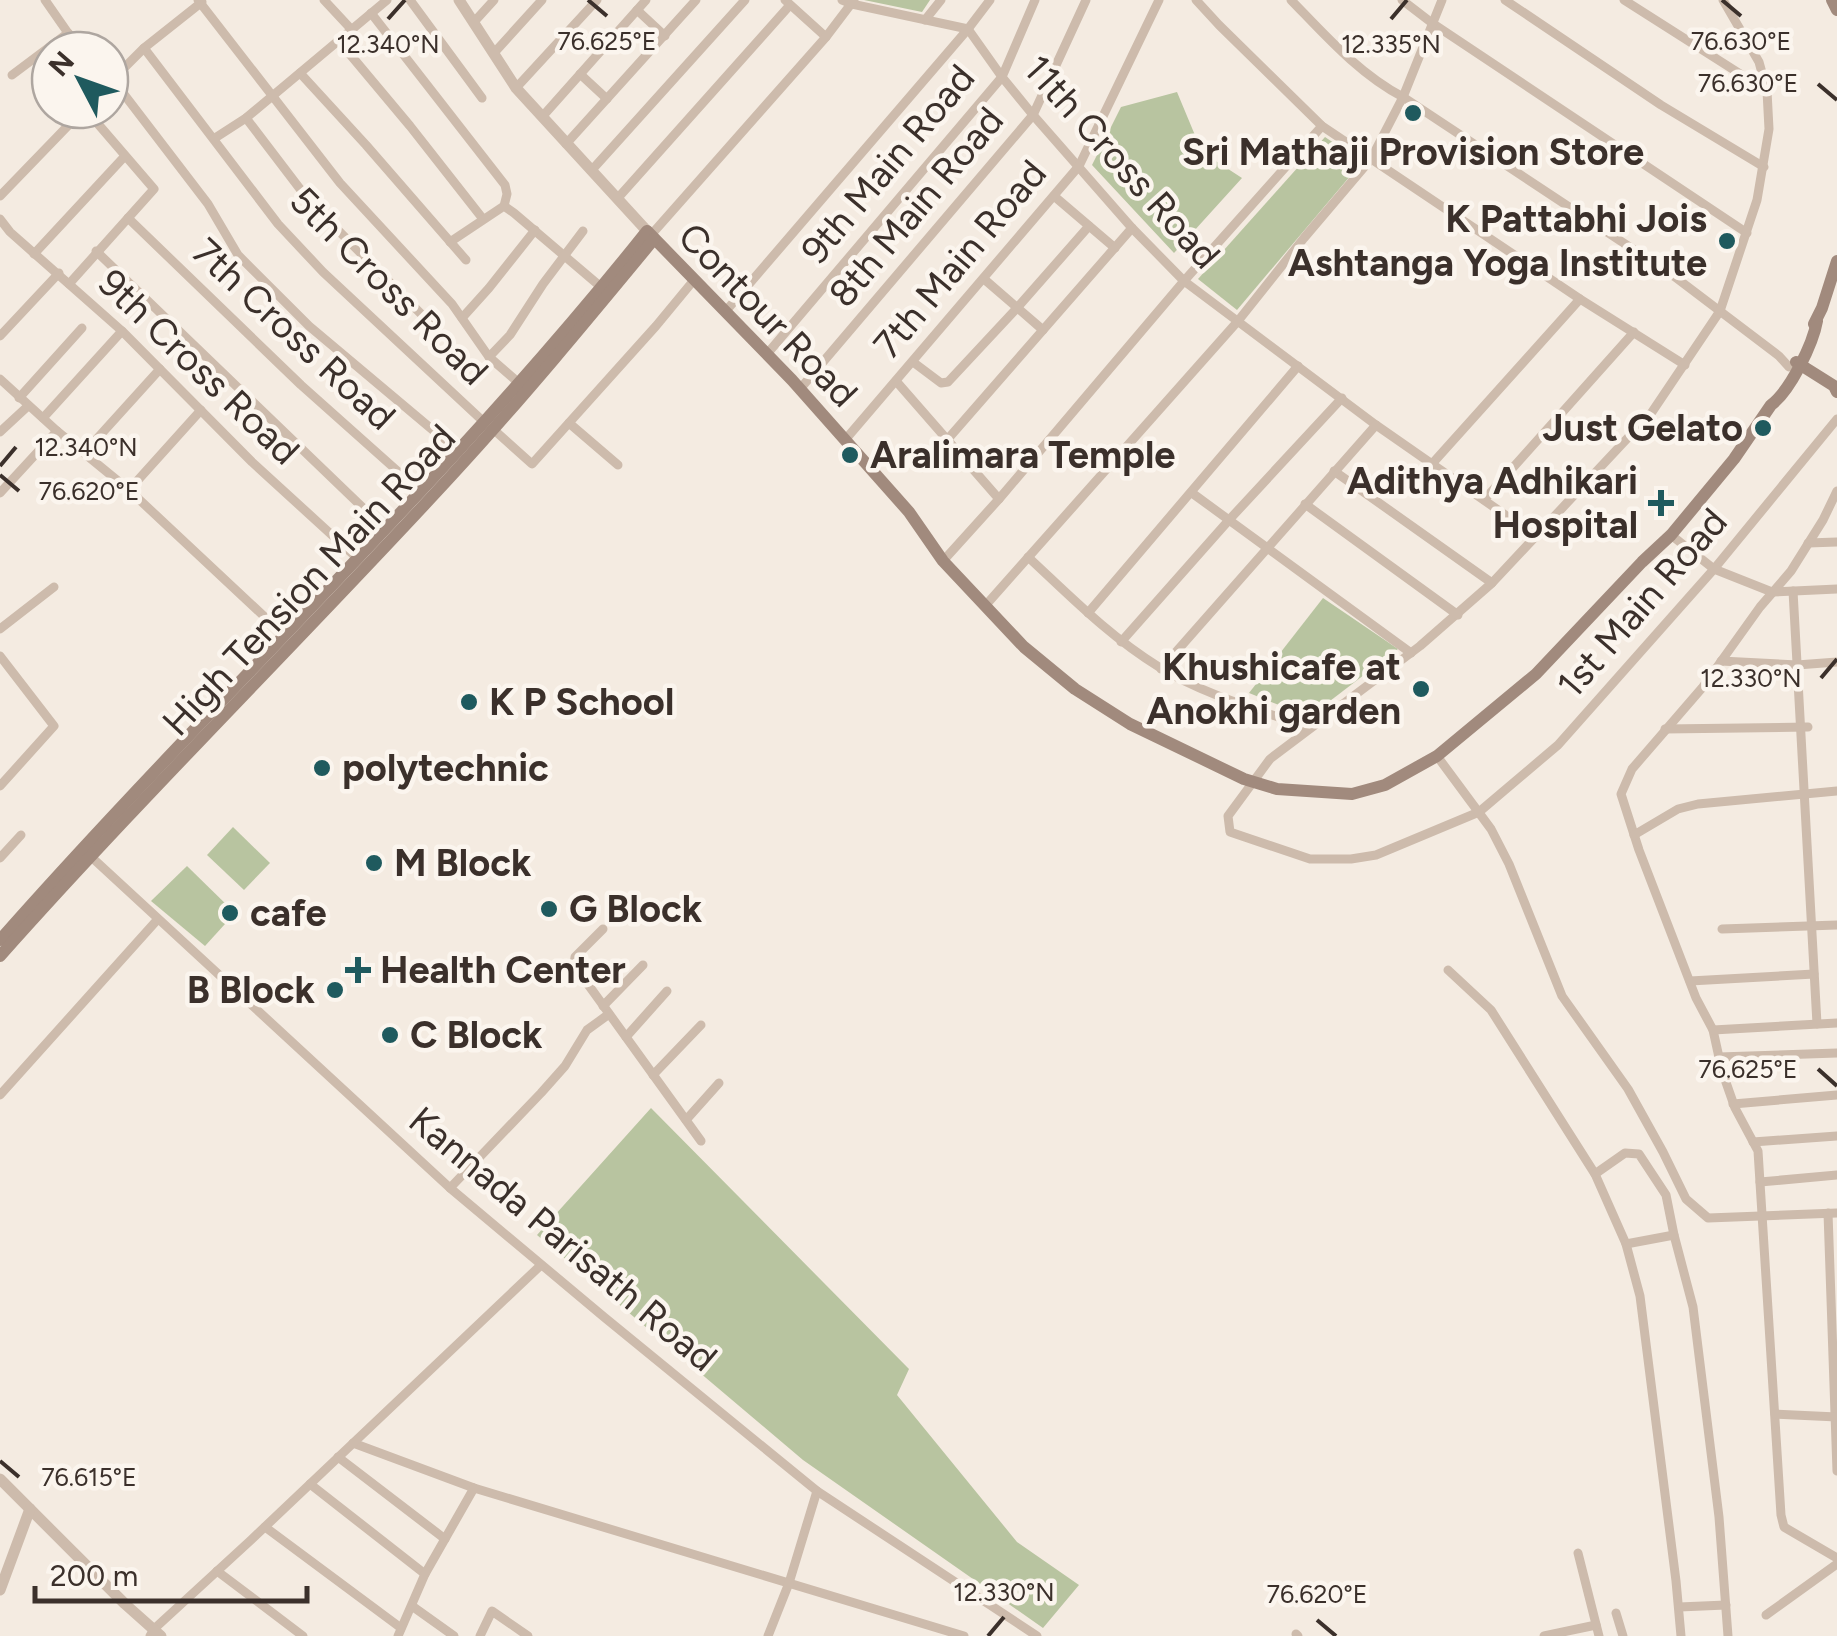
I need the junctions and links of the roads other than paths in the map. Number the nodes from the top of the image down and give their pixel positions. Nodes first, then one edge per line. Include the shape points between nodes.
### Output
1 (45, 0) edge
2 (324, 0) edge
3 (387, 0) edge
4 (410, 0) edge
5 (460, 0) edge
6 (494, 0) edge
7 (542, 0) edge
8 (597, 0) edge
9 (646, 0) edge
10 (696, 0) edge
11 (745, 0) edge
12 (940, 0) edge
13 (990, 0) edge
14 (1035, 0) edge
15 (1086, 0) edge
16 (1160, 0) edge
17 (1196, 0) edge
18 (1291, 0) edge
19 (1402, 0) edge
20 (1442, 0) edge
21 (1505, 0) edge
22 (1624, 0) edge
23 (1724, 0) edge
24 (1832, 0) edge
25 (201, 1) edge
26 (849, 1) edge
27 (788, 2) edge
28 (636, 10) junction
29 (1837, 10) edge
30 (370, 12) junction
31 (925, 20) junction
32 (474, 22) junction
33 (1432, 23) junction
34 (350, 29) junction
35 (968, 29) junction
36 (66, 30) edge
37 (664, 36) junction
38 (826, 36) junction
39 (338, 40) junction
40 (144, 48) junction
41 (494, 53) junction
42 (130, 61) edge
43 (30, 62) edge
44 (300, 73) junction
45 (580, 74) junction
46 (12, 75) dead end
47 (1002, 77) junction
48 (516, 88) junction
49 (1767, 92) junction
50 (272, 97) junction
51 (482, 98) dead end
52 (1402, 98) junction
53 (607, 99) junction
54 (130, 103) edge
55 (1034, 115) junction
56 (246, 118) junction
57 (542, 118) junction
58 (1322, 126) junction
59 (64, 130) edge
60 (101, 130) edge
61 (215, 138) junction
62 (566, 144) junction
63 (124, 157) junction
64 (1372, 159) junction
65 (1079, 166) junction
66 (1764, 167) junction
67 (591, 171) junction
68 (0, 196) edge
69 (1054, 196) junction
70 (617, 199) junction
71 (504, 206) junction
72 (128, 218) junction
73 (0, 219) edge
74 (483, 219) junction
75 (1088, 226) junction
76 (1132, 228) junction
77 (535, 230) junction
78 (10, 232) junction
79 (583, 232) dead end
80 (1747, 232) junction
81 (651, 235) junction
82 (450, 242) junction
83 (0, 243) edge
84 (1114, 248) junction
85 (96, 251) junction
86 (34, 254) junction
87 (565, 255) junction
88 (466, 260) dead end
89 (1837, 261) edge
90 (59, 273) junction
91 (984, 279) junction
92 (694, 280) junction
93 (1184, 281) junction
94 (69, 284) junction
95 (601, 287) junction
96 (1580, 299) junction
97 (1017, 308) junction
98 (1720, 311) junction
99 (725, 312) junction
100 (462, 318) junction
101 (1238, 321) junction
102 (82, 328) dead end
103 (1043, 330) junction
104 (122, 331) junction
105 (1634, 332) junction
106 (440, 333) dead end
107 (0, 336) edge
108 (767, 354) junction
109 (488, 356) junction
110 (913, 362) junction
111 (1791, 364) junction
112 (1686, 365) junction
113 (1298, 366) junction
114 (160, 370) junction
115 (0, 379) edge
116 (896, 382) junction
117 (523, 387) junction
118 (800, 389) junction
119 (1837, 392) edge
120 (20, 398) junction
121 (1342, 398) junction
122 (28, 406) junction
123 (201, 410) junction
124 (43, 418) junction
125 (1837, 419) edge
126 (569, 423) junction
127 (1376, 425) junction
128 (489, 426) junction
129 (57, 431) junction
130 (0, 432) edge
131 (846, 440) junction
132 (947, 440) junction
133 (84, 453) junction
134 (462, 455) junction
135 (618, 465) dead end
136 (1431, 465) junction
137 (1334, 470) junction
138 (129, 490) junction
139 (0, 492) edge
140 (421, 492) junction
141 (1837, 492) edge
142 (1192, 493) junction
143 (998, 499) junction
144 (1484, 500) junction
145 (1306, 504) junction
146 (1229, 520) junction
147 (385, 529) junction
148 (1534, 535) junction
149 (1671, 535) junction
150 (1837, 542) edge
151 (1808, 543) junction
152 (1268, 548) junction
153 (1028, 557) junction
154 (357, 558) junction
155 (943, 561) junction
156 (1714, 568) junction
157 (1492, 583) junction
158 (54, 587) dead end
159 (1837, 589) edge
160 (1793, 591) junction
161 (1772, 592) junction
162 (985, 606) junction
163 (1088, 613) junction
164 (1458, 615) junction
165 (0, 630) edge
166 (284, 634) junction
167 (1121, 642) junction
168 (1411, 653) junction
169 (0, 656) edge
170 (1721, 661) junction
171 (1837, 663) edge
172 (1797, 664) junction
173 (1161, 668) junction
174 (1310, 728) junction
175 (1804, 728) junction
176 (1666, 729) junction
177 (1437, 756) junction
178 (1252, 781) junction
179 (0, 786) edge
180 (1837, 791) edge
181 (1804, 794) junction
182 (1479, 812) junction
183 (21, 835) dead end
184 (1634, 835) junction
185 (86, 852) junction
186 (0, 858) edge
187 (158, 919) junction
188 (1837, 925) edge
189 (1812, 926) junction
190 (603, 929) dead end
191 (1722, 929) dead end
192 (0, 940) edge
193 (0, 956) edge
194 (643, 965) dead end
195 (1448, 970) dead end
196 (1814, 974) junction
197 (1690, 982) junction
198 (668, 991) dead end
199 (606, 1010) junction
200 (1837, 1023) edge
201 (1817, 1024) junction
202 (702, 1026) dead end
203 (1713, 1030) junction
204 (626, 1036) junction
205 (1837, 1053) edge
206 (1719, 1057) junction
207 (653, 1075) junction
208 (720, 1084) dead end
209 (0, 1094) edge
210 (1837, 1095) edge
211 (1733, 1104) junction
212 (686, 1120) junction
213 (1837, 1136) edge
214 (700, 1141) dead end
215 (1753, 1142) junction
216 (1595, 1174) junction
217 (1837, 1175) edge
218 (1760, 1182) junction
219 (450, 1188) junction
220 (1832, 1213) edge
221 (1762, 1216) junction
222 (1674, 1235) junction
223 (1626, 1244) junction
224 (541, 1265) junction
225 (1775, 1414) junction
226 (1836, 1416) edge
227 (353, 1443) junction
228 (338, 1458) junction
229 (1837, 1471) edge
230 (0, 1479) edge
231 (310, 1484) junction
232 (474, 1488) junction
233 (817, 1491) junction
234 (30, 1509) junction
235 (265, 1527) junction
236 (445, 1539) junction
237 (1578, 1553) dead end
238 (1837, 1561) edge
239 (217, 1571) junction
240 (425, 1574) junction
241 (789, 1583) junction
242 (0, 1590) edge
243 (1726, 1605) junction
244 (412, 1606) junction
245 (1678, 1607) junction
246 (1616, 1613) dead end
247 (1766, 1615) dead end
248 (1597, 1630) edge
249 (400, 1632) edge
250 (155, 1634) edge
251 (303, 1636) edge
252 (454, 1636) edge
253 (480, 1636) edge
254 (528, 1636) edge
255 (768, 1636) edge
256 (964, 1636) edge
257 (1037, 1636) edge
258 (1544, 1636) edge
259 (1623, 1636) edge
260 (1681, 1636) edge
261 (1728, 1636) edge

1 - 36 street
2 - 34 street
3 - 30 street
4 - 51 street
5 - 32 street, Contour Road
6 - 32 street
7 - 41 street
8 - 48 street
9 - 28 street
10 - 37 street
11 - 67 street
12 - 31 street
13 - 35 street
14 - 47 street, 9th Main Road
15 - 55 street, 8th Main Road
16 - 65 street, 7th Main Road
17 - 58 street
18 - 52 street via 1340,50
19 - 33 street
20 - 33 street
21 - 66 street
22 - 49 street
23 - 49 street via 1759,62
24 - 29 main road
25 - 40 street
25 - 50 street
26 - 31 street
26 - 38 street
27 - 38 street
27 - 70 street
28 - 37 street
28 - 45 street
30 - 34 street
30 - 71 street via 505,185
31 - 35 street
32 - 41 street, Contour Road
33 - 52 street
33 - 80 street
34 - 39 street
35 - 47 street, 11th Cross Road
35 - 99 street
37 - 53 street
38 - 81 street
39 - 44 street
39 - 74 street
40 - 42 street
40 - 61 street, 5th Cross Road
41 - 48 street, Contour Road
43 - 46 street
44 - 50 street
44 - 82 street
45 - 53 street
45 - 57 street
47 - 55 street, 11th Cross Road
47 - 108 street, 9th Main Road
48 - 57 street, Contour Road
49 - 66 street
50 - 56 street
50 - 100 street
52 - 64 street
52 - 98 street
53 - 62 street
54 - 134 street via 208,204 238,255 310,326
55 - 65 street, 11th Cross Road
55 - 118 street, 8th Main Road
56 - 61 street
56 - 106 street via 310,202
57 - 62 street, Contour Road
58 - 64 street
58 - 93 street
59 - 68 street
60 - 63 street
61 - 128 street, 5th Cross Road via 323,272
62 - 67 street, Contour Road
63 - 72 street via 154,189
63 - 86 street
64 - 96 street
64 - 101 street
65 - 69 street, 7th Main Road
65 - 76 street, 11th Cross Road
66 - 80 street
67 - 70 street, Contour Road
69 - 75 street
69 - 91 street, 7th Main Road
70 - 81 street, Contour Road
71 - 74 street
71 - 77 street
72 - 85 street
72 - 140 street, 7th Cross Road
73 - 78 street, 9th Cross Road
74 - 82 street
75 - 84 street
75 - 97 street
76 - 84 street
76 - 93 street, 11th Cross Road
77 - 87 street
77 - 100 street
78 - 83 street
78 - 86 street, 9th Cross Road
79 - 87 street
80 - 98 street
81 - 92 main road, Contour Road
81 - 95 main road
81 - 117 main road, High Tension Main Road
82 - 88 street
84 - 103 street
85 - 94 street
85 - 147 street
86 - 90 street, 9th Cross Road
87 - 95 street
87 - 109 street
89 - 111 main road, Contour Road via 1817,321
90 - 94 street, 9th Cross Road
90 - 107 street
91 - 97 street
91 - 110 street, 7th Main Road
92 - 99 main road, Contour Road
92 - 126 street
93 - 101 street, 11th Cross Road
93 - 143 street
94 - 104 street, 9th Cross Road
95 - 117 main road
96 - 105 street
96 - 136 street
97 - 103 street
97 - 110 street via 945,384
98 - 111 street
98 - 112 street
99 - 108 main road, Contour Road
100 - 109 street
101 - 113 street, 11th Cross Road
101 - 153 street
102 - 120 street
103 - 132 street
104 - 114 street, 9th Cross Road
104 - 124 street
105 - 112 street
105 - 144 street
108 - 118 main road, Contour Road
109 - 117 street
110 - 116 street, 7th Main Road
111 - 119 main road
111 - 149 main road, Contour Road via 1778,400
112 - 148 street via 1652,412
113 - 121 street, 11th Cross Road
113 - 142 street
114 - 123 street, 9th Cross Road
114 - 133 street
115 - 120 street
116 - 131 street, 7th Main Road
116 - 132 street
117 - 128 main road, High Tension Main Road
118 - 131 main road, Contour Road
120 - 122 street
121 - 127 street, 11th Cross Road
121 - 146 street
122 - 124 street
122 - 130 street
123 - 138 street
123 - 154 street, 9th Cross Road
124 - 129 street
125 - 156 street, 1st Main Road
126 - 128 street, 5th Cross Road via 532,464
126 - 135 street
127 - 136 street, 11th Cross Road
127 - 137 street
128 - 134 main road, High Tension Main Road
129 - 133 street
129 - 139 street
131 - 155 main road, Contour Road
132 - 143 street
133 - 138 street
134 - 140 main road
134 - 185 main road, High Tension Main Road
136 - 144 street, 11th Cross Road
137 - 145 street
137 - 157 street
138 - 166 street
140 - 147 main road
141 - 151 street
142 - 146 street
142 - 163 street
143 - 155 street
144 - 148 street, 11th Cross Road
145 - 152 street
145 - 164 street
146 - 152 street
146 - 167 street
147 - 154 main road
148 - 157 street
149 - 156 street
149 - 177 main road, Contour Road via 1536,674
150 - 151 street
151 - 161 street
152 - 168 street
152 - 173 street
153 - 162 street
153 - 163 street
154 - 166 main road
155 - 162 main road, Contour Road
156 - 161 street
156 - 182 street, 1st Main Road via 1558,746
157 - 164 street
158 - 165 street
159 - 160 street
160 - 161 street
160 - 172 street
161 - 170 street
162 - 178 main road, Contour Road via 1075,689 1130,724
163 - 167 street
164 - 168 street
166 - 185 main road
167 - 173 street
168 - 174 street
169 - 179 street via 54,726
170 - 172 street
170 - 176 street
171 - 172 street
172 - 175 street
173 - 174 street
174 - 178 street
175 - 176 street
175 - 181 street
176 - 184 street via 1632,769 1622,794
177 - 178 main road, Contour Road via 1385,785 1352,794 1277,790
177 - 182 street
178 - 182 street, 1st Main Road via 1228,816 1230,832 1310,859 1376,855
180 - 181 street
181 - 184 street via 1678,808
181 - 189 street
182 - 221 street via 1510,864 1562,996 1628,1088 1686,1199 1708,1218
183 - 186 street
184 - 197 street
185 - 187 street, Kannada Parisath Road
185 - 192 main road
185 - 193 main road, High Tension Main Road
187 - 209 street
187 - 219 street, Kannada Parisath Road
188 - 189 street
189 - 191 street
189 - 196 street
190 - 199 street via 574,965
194 - 199 street
195 - 216 street via 1492,1010
196 - 197 street
196 - 201 street
197 - 203 street
198 - 204 street
199 - 204 street
199 - 219 street via 565,1066
200 - 201 street
201 - 203 street
202 - 207 street
203 - 206 street
204 - 207 street
205 - 206 street
206 - 211 street
207 - 212 street
208 - 212 street
210 - 211 street
211 - 215 street
212 - 214 street
213 - 215 street
215 - 218 street
216 - 222 street via 1625,1153 1639,1154 1666,1194
216 - 223 street
217 - 218 street
218 - 221 street
219 - 224 street, Kannada Parisath Road
220 - 221 street
220 - 226 street
221 - 225 street
222 - 223 street
222 - 243 street via 1693,1307
223 - 245 street via 1640,1296
224 - 227 street
224 - 233 street, Kannada Parisath Road
225 - 226 street
225 - 238 street via 1784,1527
226 - 229 street
227 - 228 street
227 - 232 street
228 - 231 street
228 - 236 street
230 - 234 street
231 - 235 street
231 - 240 street
232 - 236 street
232 - 241 street
233 - 241 street
233 - 257 street, Kannada Parisath Road
234 - 242 street
234 - 250 street
235 - 239 street
235 - 249 street
236 - 240 street
237 - 248 street
238 - 247 street
239 - 250 street
239 - 251 street
240 - 244 street
241 - 255 street
241 - 256 street
243 - 245 street
243 - 261 street
244 - 249 street
244 - 252 street
245 - 260 street
246 - 259 street
248 - 258 street
253 - 254 street via 492,1611

